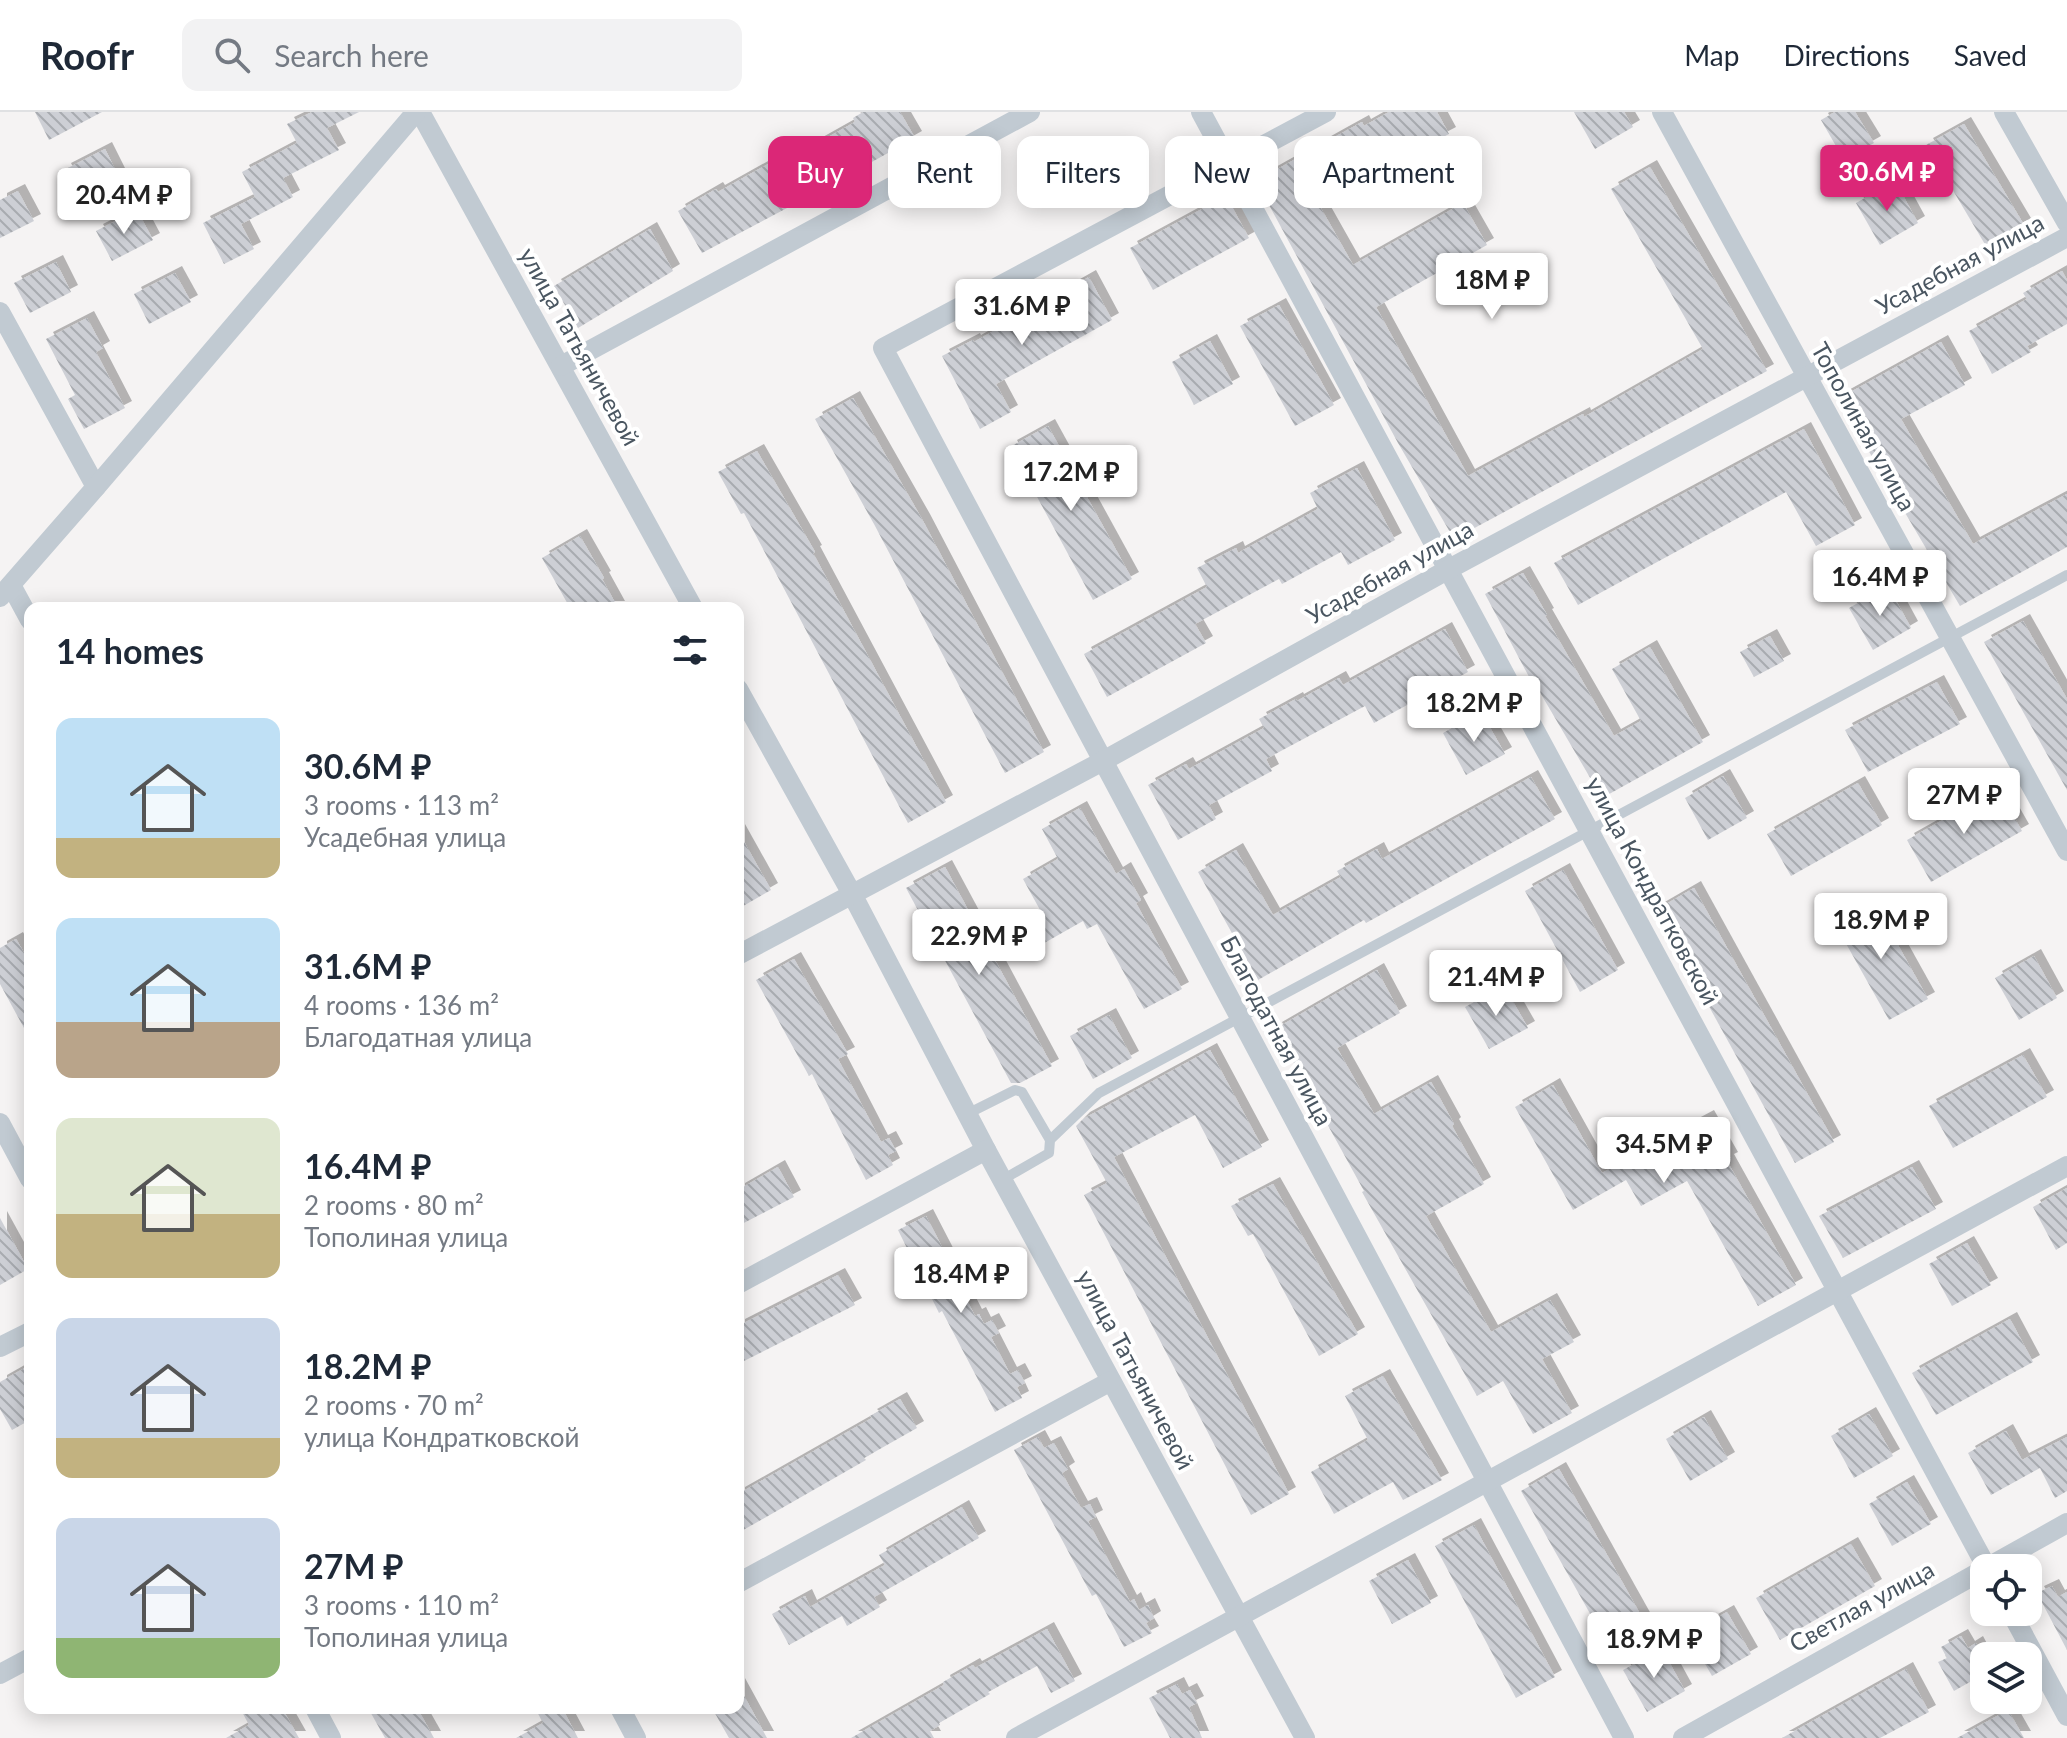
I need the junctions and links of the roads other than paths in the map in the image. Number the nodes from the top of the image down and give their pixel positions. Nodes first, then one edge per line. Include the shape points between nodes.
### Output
1 (418, 112) edge
2 (1030, 112) edge
3 (1201, 112) edge
4 (1326, 112) edge
5 (1662, 112) edge
6 (2004, 112) edge
7 (1214, 136) edge
8 (1278, 138) edge
9 (1165, 198) edge
10 (1253, 208) edge
11 (2067, 223) edge
12 (2067, 237) edge
13 (0, 312) edge
14 (561, 366) junction
15 (1807, 378) junction
16 (96, 487) junction
17 (1449, 569) junction
18 (2067, 575) edge
19 (5, 591) edge
20 (690, 602) edge
21 (24, 613) edge
22 (1950, 638) junction
23 (744, 700) edge
24 (1103, 761) junction
25 (1590, 831) junction
26 (2067, 851) edge
27 (852, 894) junction
28 (744, 952) edge
29 (1240, 1019) junction
30 (967, 1114) junction
31 (0, 1123) edge
32 (1050, 1140) junction
33 (986, 1150) junction
34 (2067, 1166) edge
35 (24, 1168) edge
36 (1002, 1180) junction
37 (744, 1281) edge
38 (1838, 1291) junction
39 (24, 1335) edge
40 (0, 1347) edge
41 (1111, 1381) junction
42 (1487, 1481) junction
43 (2067, 1523) edge
44 (1980, 1554) edge
45 (2011, 1554) edge
46 (1970, 1577) edge
47 (744, 1580) edge
48 (1240, 1618) junction
49 (2019, 1626) edge
50 (24, 1661) edge
51 (0, 1674) edge
52 (318, 1714) edge
53 (623, 1714) edge
54 (2067, 1716) edge
55 (331, 1738) edge
56 (636, 1738) edge
57 (1016, 1738) edge
58 (1305, 1738) edge
59 (1624, 1738) edge
60 (1683, 1738) edge

1 - 14 street, улица Татьяничевой
1 - 16 street
2 - 14 street
3 - 7 street, улица Кондратковской
4 - 8 street
5 - 15 street, Тополиная улица
6 - 11 street
9 - 24 street, Благодатная улица via 883,348
10 - 17 street, улица Кондратковской
12 - 15 street, Усадебная улица
13 - 16 street
14 - 20 street, улица Татьяничевой
15 - 17 street, Усадебная улица
15 - 22 street, Тополиная улица
16 - 19 street
17 - 24 street, Усадебная улица
17 - 25 street, улица Кондратковской
18 - 22 lane
19 - 21 street
22 - 25 lane
22 - 26 street, Тополиная улица
23 - 27 street, улица Татьяничевой
24 - 27 street, Усадебная улица
24 - 29 street, Благодатная улица
25 - 29 lane
25 - 38 street, улица Кондратковской
27 - 28 street, Усадебная улица
27 - 30 street, улица Татьяничевой
29 - 32 lane via 1099,1093
29 - 42 street, Благодатная улица
30 - 32 lane via 1015,1090 1022,1092
30 - 33 street, улица Татьяничевой
31 - 35 street
32 - 36 lane via 1049,1153
33 - 36 street, улица Татьяничевой
33 - 37 street
34 - 38 street
36 - 41 street, улица Татьяничевой
38 - 42 street
38 - 44 street, улица Кондратковской
39 - 40 street
41 - 47 street
41 - 48 street, улица Татьяничевой
42 - 48 street
42 - 59 street, Благодатная улица
43 - 45 street, Светлая улица
46 - 60 street, Светлая улица
48 - 57 street
48 - 58 street, улица Татьяничевой
49 - 54 street
50 - 51 street
52 - 55 street
53 - 56 street

